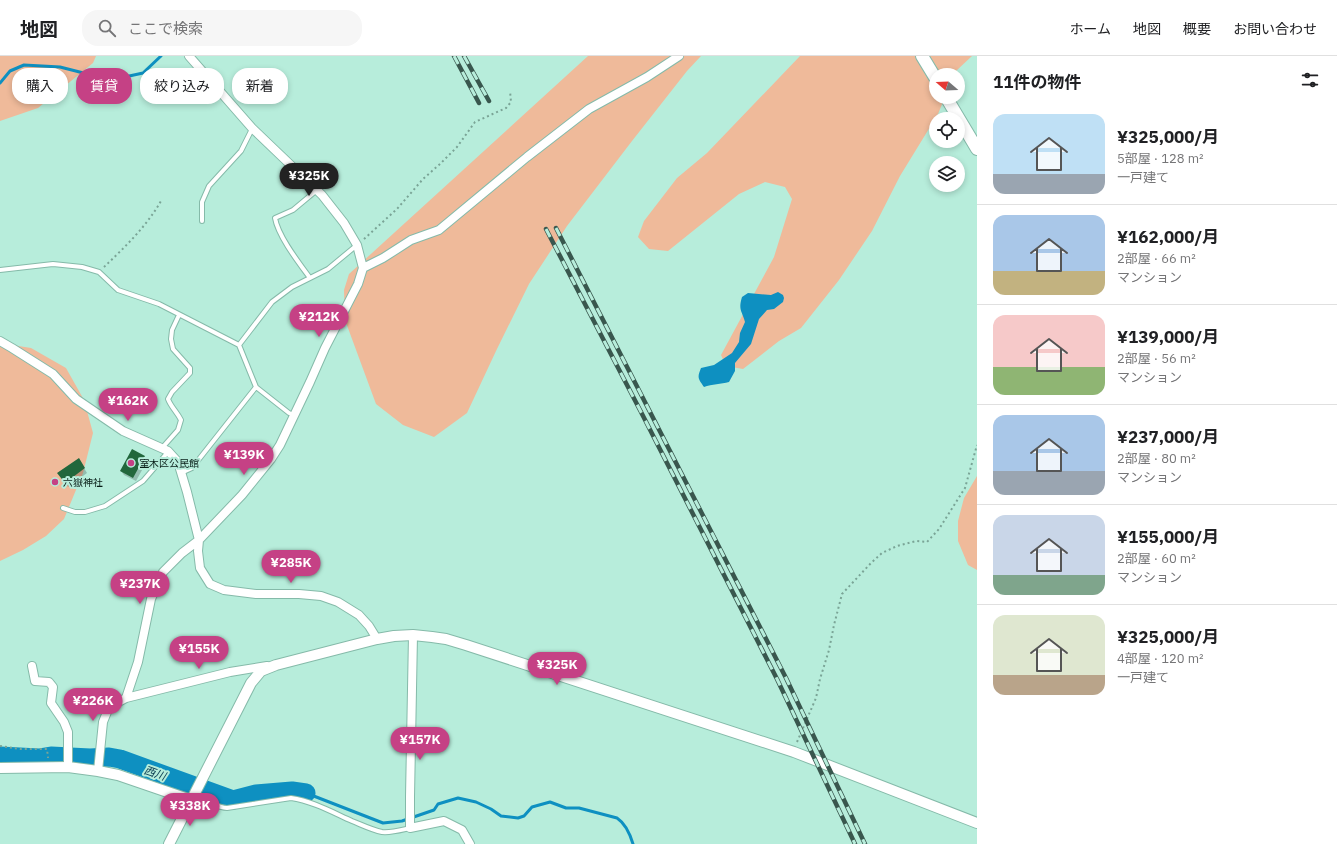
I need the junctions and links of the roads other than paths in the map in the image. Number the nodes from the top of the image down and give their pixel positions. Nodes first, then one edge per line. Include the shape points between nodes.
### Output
1 (189, 56) edge
2 (679, 56) edge
3 (922, 56) edge
4 (929, 68) edge
5 (950, 104) edge
6 (252, 128) junction
7 (977, 149) edge
8 (317, 190) junction
9 (202, 221) dead end
10 (357, 245) junction
11 (363, 268) junction
12 (0, 270) edge
13 (310, 278) junction
14 (179, 315) junction
15 (0, 341) edge
16 (239, 345) junction
17 (256, 387) junction
18 (294, 415) junction
19 (165, 450) junction
20 (181, 473) junction
21 (63, 508) dead end
22 (199, 540) junction
23 (412, 635) junction
24 (377, 639) junction
25 (276, 664) junction
26 (32, 666) dead end
27 (126, 698) junction
28 (68, 767) junction
29 (0, 768) edge
30 (98, 770) junction
31 (191, 800) junction
32 (977, 824) edge
33 (410, 828) junction
34 (169, 844) edge
35 (470, 844) edge

1 - 6 street
2 - 11 street via 589,109 439,230 411,240
3 - 4 main road
5 - 7 main road
6 - 8 street
6 - 9 lane via 241,151 209,186 202,202
8 - 10 street via 344,223
8 - 13 lane via 293,210 275,218 286,243
10 - 11 street
10 - 13 lane via 328,269
11 - 18 street via 358,284
12 - 14 lane via 53,264 82,267 99,272 118,290 159,304
13 - 16 lane via 292,287 272,302
14 - 16 lane
14 - 19 lane via 171,339 173,349 190,368 190,373 168,399 181,420 178,430
15 - 19 street via 53,374 76,399 123,431
16 - 17 lane
17 - 18 lane
17 - 20 lane via 192,468
18 - 22 street via 271,460
19 - 20 street via 178,462
19 - 21 lane via 143,481 104,506 85,512
20 - 22 street
22 - 24 street via 200,568 210,584 224,590 256,594 321,596 338,602 358,615
22 - 27 street via 163,572 151,599 138,662
23 - 24 street
23 - 32 street via 446,639 466,645 794,752
23 - 33 street
24 - 25 street
25 - 27 street via 230,672
25 - 31 street via 261,671 251,683
26 - 28 street via 35,681 49,682 53,687 51,703 68,732
27 - 30 street via 109,707 103,722
28 - 29 street
28 - 30 street
30 - 31 street
31 - 33 lane via 201,800 227,808 299,799 382,832
31 - 34 street
33 - 35 street via 444,821 462,830

